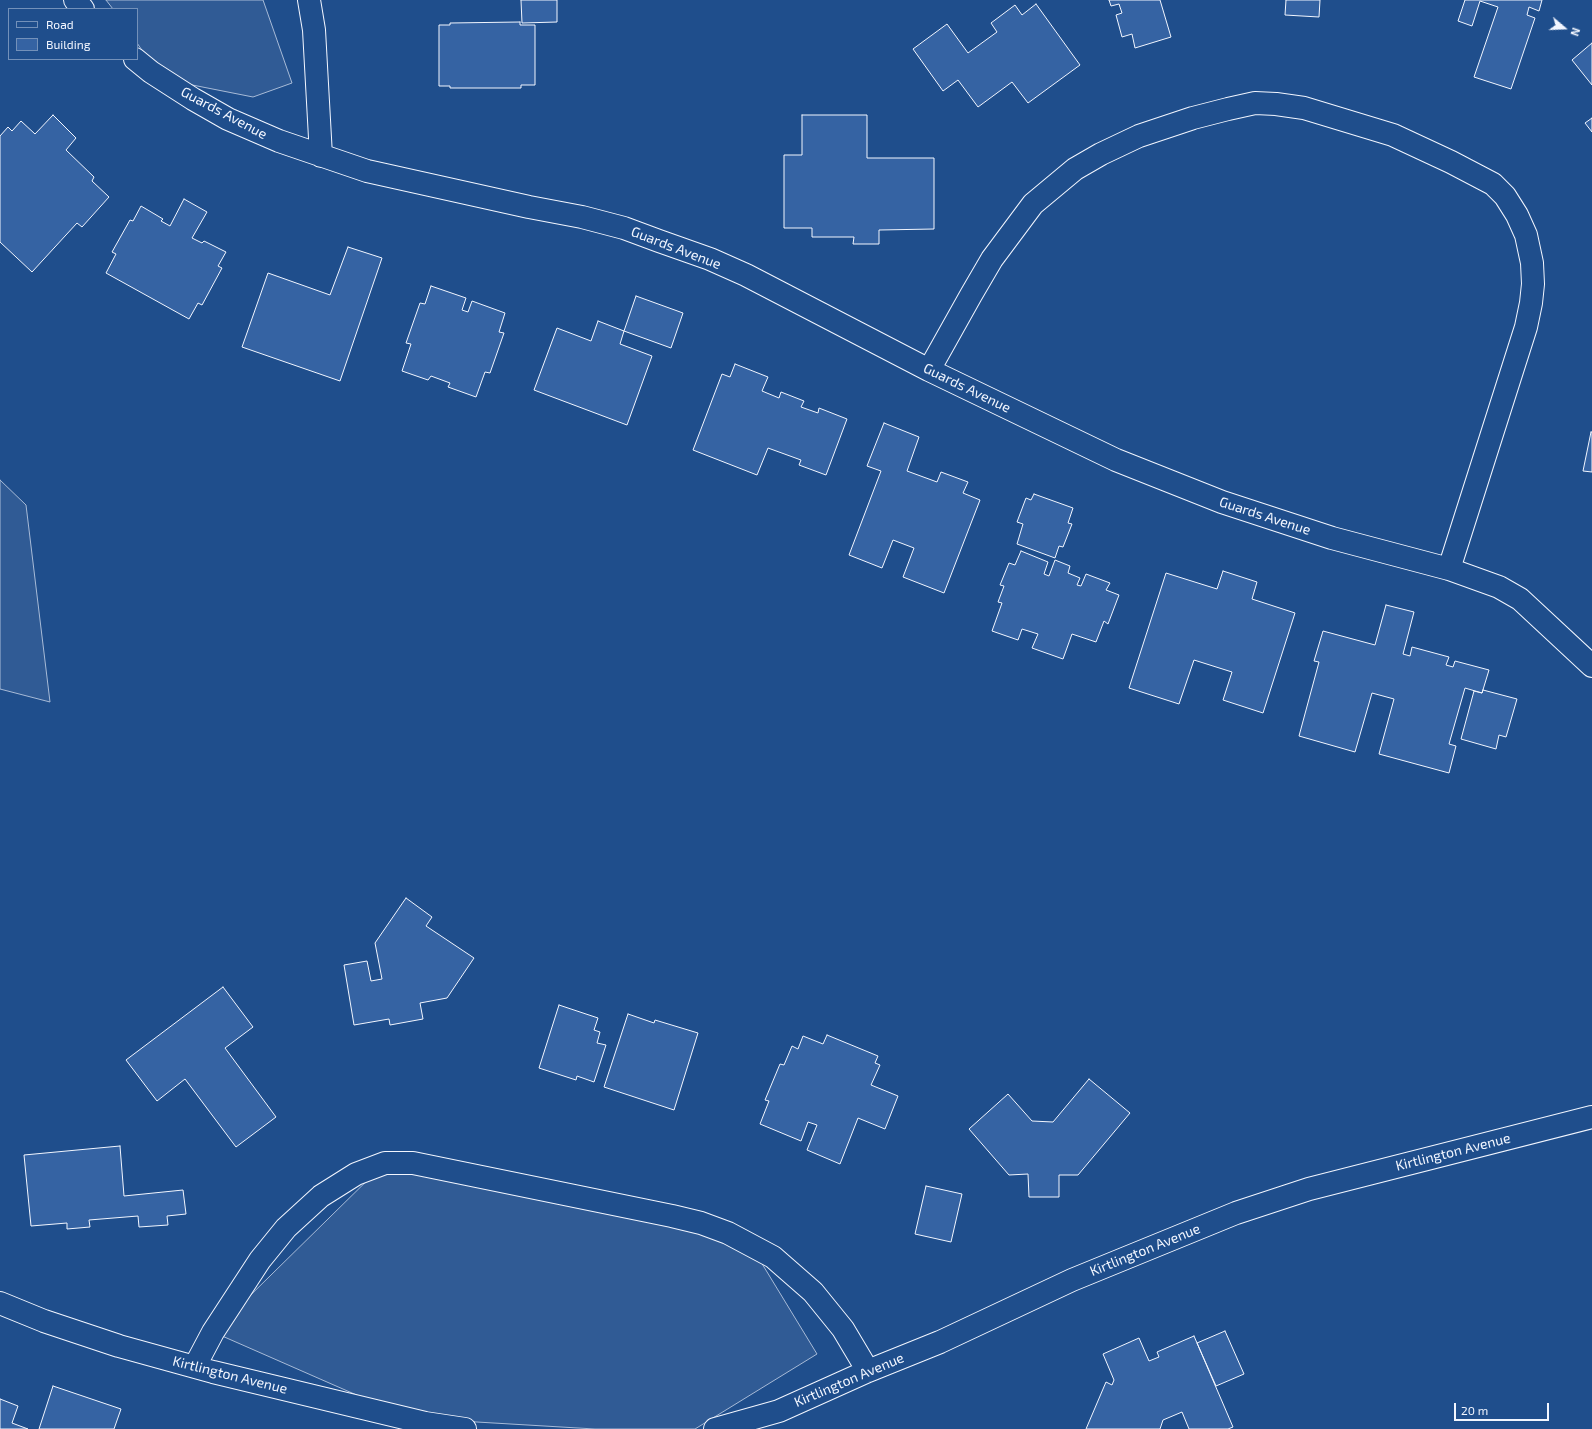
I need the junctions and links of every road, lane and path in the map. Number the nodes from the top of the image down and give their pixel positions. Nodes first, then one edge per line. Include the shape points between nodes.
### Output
1 (74, 0) edge
2 (309, 0) edge
3 (82, 8) edge
4 (136, 60) edge
5 (321, 156) junction
6 (929, 370) junction
7 (1449, 569) junction
8 (1592, 666) edge
9 (1592, 1117) edge
10 (0, 1303) edge
11 (195, 1366) junction
12 (868, 1371) junction
13 (466, 1429) edge
14 (715, 1429) edge

1 - 3 street
2 - 5 street via 314,30
4 - 5 street, Guards Avenue via 151,72 228,119 278,142
5 - 6 street, Guards Avenue via 367,171 624,228 746,275
6 - 7 street, Guards Avenue via 1116,460 1222,502 1332,538
6 - 7 street via 992,259 1033,204 1075,169 1101,154 1140,136 1187,120 1255,103 1304,108 1393,135 1493,184 1505,196 1526,234 1532,263 1533,284 1526,327
7 - 8 street, Guards Avenue via 1500,587 1520,600
9 - 12 street, Kirtlington Avenue via 1309,1189 1236,1213 1072,1280 940,1342
10 - 11 street, Kirtlington Avenue via 119,1346
11 - 12 street via 213,1332 260,1260 286,1228 321,1196 356,1174 385,1163 413,1162 672,1216 728,1233 773,1257 813,1292 843,1329
11 - 13 street, Kirtlington Avenue via 425,1423
12 - 14 street, Kirtlington Avenue via 779,1410

